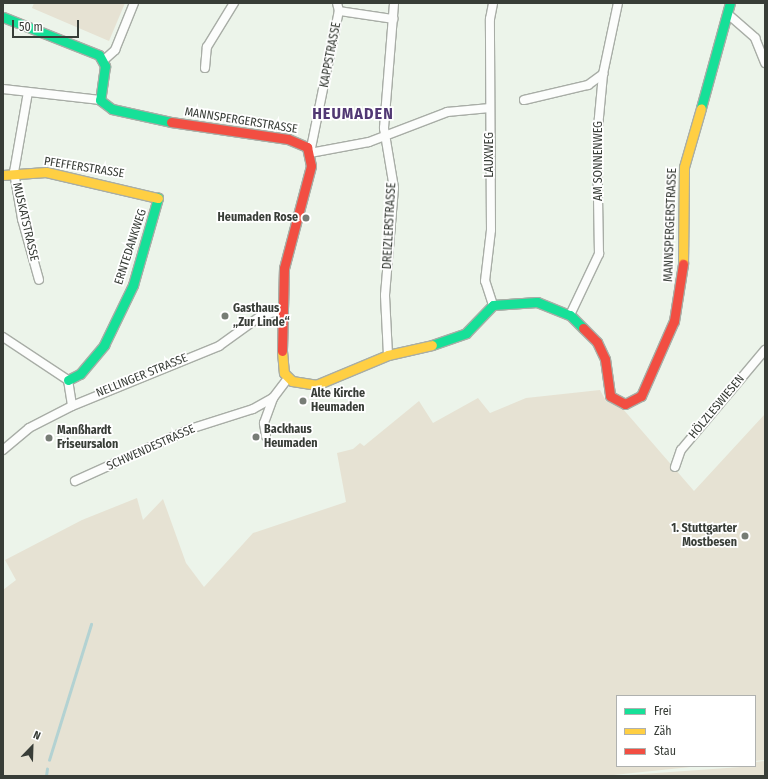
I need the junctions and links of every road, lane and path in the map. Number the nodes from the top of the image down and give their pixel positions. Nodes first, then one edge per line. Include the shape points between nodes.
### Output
1 (134, 3) edge
2 (234, 3) edge
3 (394, 3) edge
4 (493, 3) edge
5 (618, 3) edge
6 (730, 3) edge
7 (338, 7) edge
8 (729, 15) junction
9 (3, 17) edge
10 (393, 19) junction
11 (104, 60) junction
12 (765, 63) edge
13 (205, 68) dead end
14 (603, 74) junction
15 (3, 89) edge
16 (28, 92) junction
17 (100, 100) junction
18 (524, 100) dead end
19 (490, 108) junction
20 (387, 135) junction
21 (310, 153) junction
22 (14, 172) junction
23 (3, 175) edge
24 (159, 196) joint
25 (39, 280) dead end
26 (493, 305) junction
27 (283, 310) junction
28 (570, 315) junction
29 (3, 337) edge
30 (765, 350) edge
31 (388, 355) junction
32 (288, 378) junction
33 (68, 380) junction
34 (273, 398) junction
35 (72, 406) junction
36 (266, 436) dead end
37 (3, 450) edge
38 (675, 467) dead end
39 (75, 482) dead end

1 - 11 street via 115,50
2 - 13 street via 207,47
3 - 10 street, DREIZLERSTRASSE
4 - 19 street, LAUXWEG via 490,19
5 - 14 street, AM SONNENWEG
6 - 8 street, MANNSPERGERSTRASSE
7 - 10 street
7 - 21 street, KAPPSTRASSE
8 - 12 street via 755,38
8 - 28 street, MANNSPERGERSTRASSE via 684,167 683,267 674,321 657,368 640,396 625,404 610,396 605,359 597,342
9 - 11 street via 90,50
10 - 20 street, DREIZLERSTRASSE via 385,97 384,128
11 - 17 street
14 - 18 street via 588,85
14 - 28 street, AM SONNENWEG via 597,138 598,254
15 - 16 street
16 - 17 street
16 - 22 street, MUSKATSTRASSE
17 - 21 street, MANNSPERGERSTRASSE via 112,109 139,115 300,142
19 - 20 street via 447,112
19 - 26 street, LAUXWEG via 491,230 485,281
20 - 21 street via 335,151
20 - 31 street, DREIZLERSTRASSE via 394,188 385,296
21 - 27 street via 307,185 284,268
22 - 23 street, PFEFFERSTRASSE
22 - 24 street, PFEFFERSTRASSE via 46,172
22 - 25 street, MUSKATSTRASSE via 22,219
24 - 33 street, ERNTEDANKWEG via 133,285 104,345 80,374
26 - 28 street, MANNSPERGERSTRASSE via 537,302
26 - 31 street via 466,333 447,342
27 - 32 street via 282,364
27 - 35 street, NELLINGER STRASSE via 262,315 219,346
29 - 33 street
30 - 38 street, HÖLZLESWIESEN via 681,450
31 - 32 street via 316,385
32 - 34 street, SCHWENDESTRASSE
33 - 35 street
34 - 36 street, SCHWENDESTRASSE via 264,423
34 - 39 street, SCHWENDESTRASSE via 238,416 190,429
35 - 37 street, NELLINGER STRASSE via 29,428

